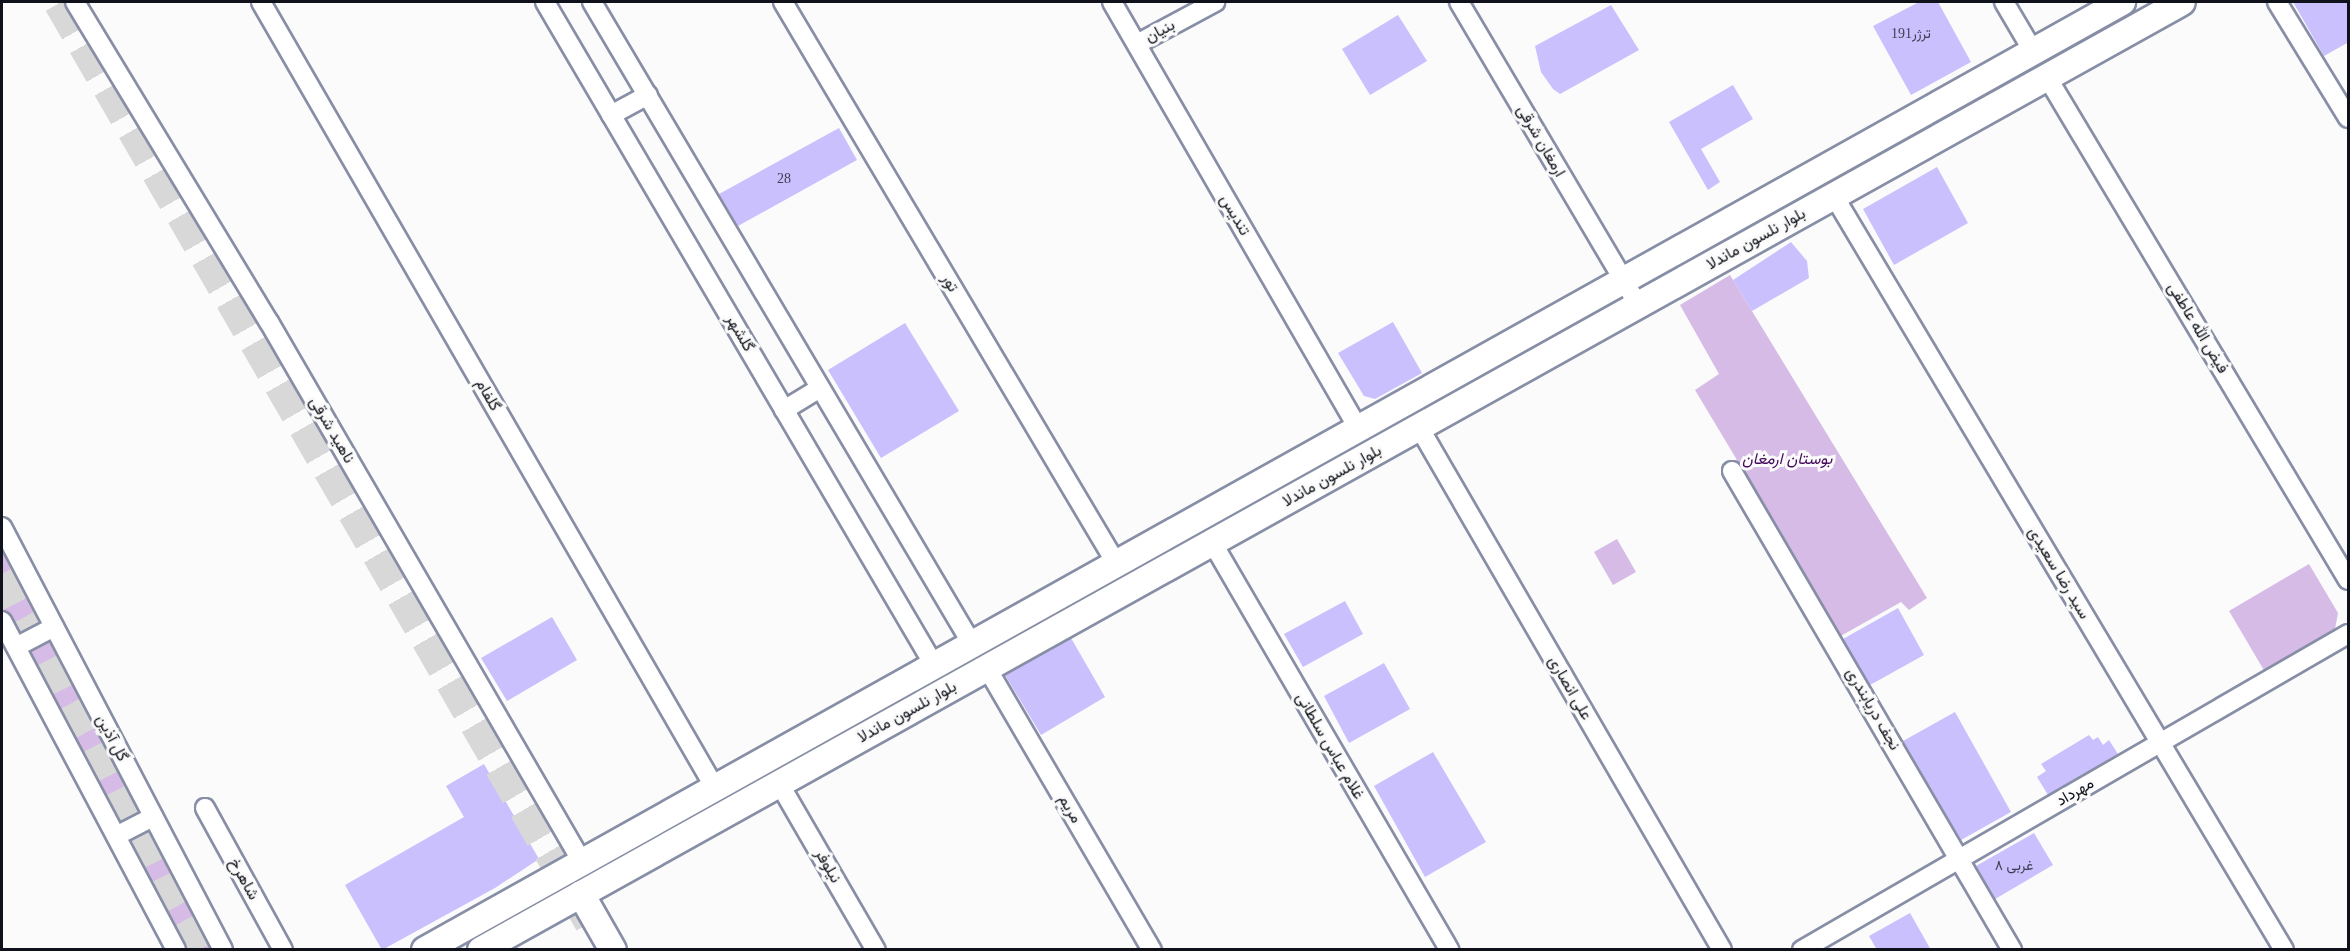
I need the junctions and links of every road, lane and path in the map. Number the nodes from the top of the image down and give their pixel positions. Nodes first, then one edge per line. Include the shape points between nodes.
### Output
1 (75, 2) edge
2 (261, 2) edge
3 (545, 2) edge
4 (592, 2) edge
5 (783, 2) edge
6 (1112, 2) edge
7 (1215, 2) edge
8 (1459, 2) edge
9 (2004, 2) edge
10 (2122, 2) edge
11 (2182, 2) edge
12 (2277, 2) edge
13 (1137, 44) junction
14 (2033, 51) junction
15 (2047, 77) junction
16 (648, 95) junction
17 (611, 115) junction
18 (2349, 118) edge
19 (1834, 196) junction
20 (1623, 280) junction
21 (1638, 305) junction
22 (820, 388) junction
23 (784, 410) junction
24 (1419, 427) junction
25 (1358, 428) junction
26 (1732, 471) dead end
27 (2, 527) edge
28 (1212, 542) junction
29 (1116, 563) junction
30 (2349, 580) edge
31 (2, 621) edge
32 (54, 627) junction
33 (2349, 634) edge
34 (972, 644) junction
35 (16, 647) junction
36 (934, 665) junction
37 (987, 668) junction
38 (2161, 742) junction
39 (779, 783) junction
40 (715, 788) junction
41 (204, 808) dead end
42 (153, 816) junction
43 (116, 836) junction
44 (1959, 859) junction
45 (582, 862) junction
46 (581, 894) junction
47 (176, 950) edge
48 (223, 950) edge
49 (283, 950) edge
50 (425, 950) edge
51 (481, 950) edge
52 (613, 950) edge
53 (876, 950) edge
54 (1152, 950) edge
55 (1449, 950) edge
56 (1722, 950) edge
57 (1802, 950) edge
58 (2012, 950) edge
59 (2284, 950) edge

1 - 45 street, ناهید شرقی via 269,322
2 - 40 street, گلفام
3 - 17 street, گلشهر
4 - 16 street
5 - 29 street, تور
6 - 13 street, تندیس
7 - 13 street, بنیان
8 - 20 street, ارمغان شرقی
9 - 14 street
10 - 14 main road, بلوار نلسون ماندلا
11 - 15 main road, بلوار نلسون ماندلا
12 - 18 street
13 - 25 street, تندیس
14 - 20 main road, بلوار نلسون ماندلا
15 - 19 main road, بلوار نلسون ماندلا
15 - 30 street, فیض الله عاطفی
16 - 17 street
16 - 22 street
17 - 23 street, گلشهر
19 - 21 main road, بلوار نلسون ماندلا
19 - 38 street, سید رضا سعیدی
20 - 21 street, ارمغان شرقی
20 - 25 main road, بلوار نلسون ماندلا
21 - 24 main road, بلوار نلسون ماندلا
22 - 23 street
22 - 34 street
23 - 36 street, گلشهر
24 - 28 main road, بلوار نلسون ماندلا
24 - 56 street, علی انصاری
25 - 29 main road, بلوار نلسون ماندلا
26 - 44 street, نجف دریابندری
27 - 32 street, گل آذین
28 - 37 main road, بلوار نلسون ماندلا
28 - 55 street, غلام عباس سلطانی
29 - 34 main road, بلوار نلسون ماندلا
31 - 35 street
32 - 35 street
32 - 42 street, گل آذین
33 - 38 street, مهرداد
34 - 36 main road, بلوار نلسون ماندلا
35 - 43 street
36 - 40 main road, بلوار نلسون ماندلا
37 - 39 main road, بلوار نلسون ماندلا
37 - 54 street, مریم
38 - 44 street, مهرداد
38 - 59 street, سید رضا سعیدی
39 - 46 main road, بلوار نلسون ماندلا
39 - 53 street, نیلوفر
40 - 45 main road, بلوار نلسون ماندلا
41 - 49 street, شاهرخ
42 - 43 street
42 - 48 street, گل آذین
43 - 47 street
44 - 57 street, مهرداد
44 - 58 street, نجف دریابندری
45 - 50 main road, بلوار نلسون ماندلا
46 - 51 main road, بلوار نلسون ماندلا
46 - 52 main road

